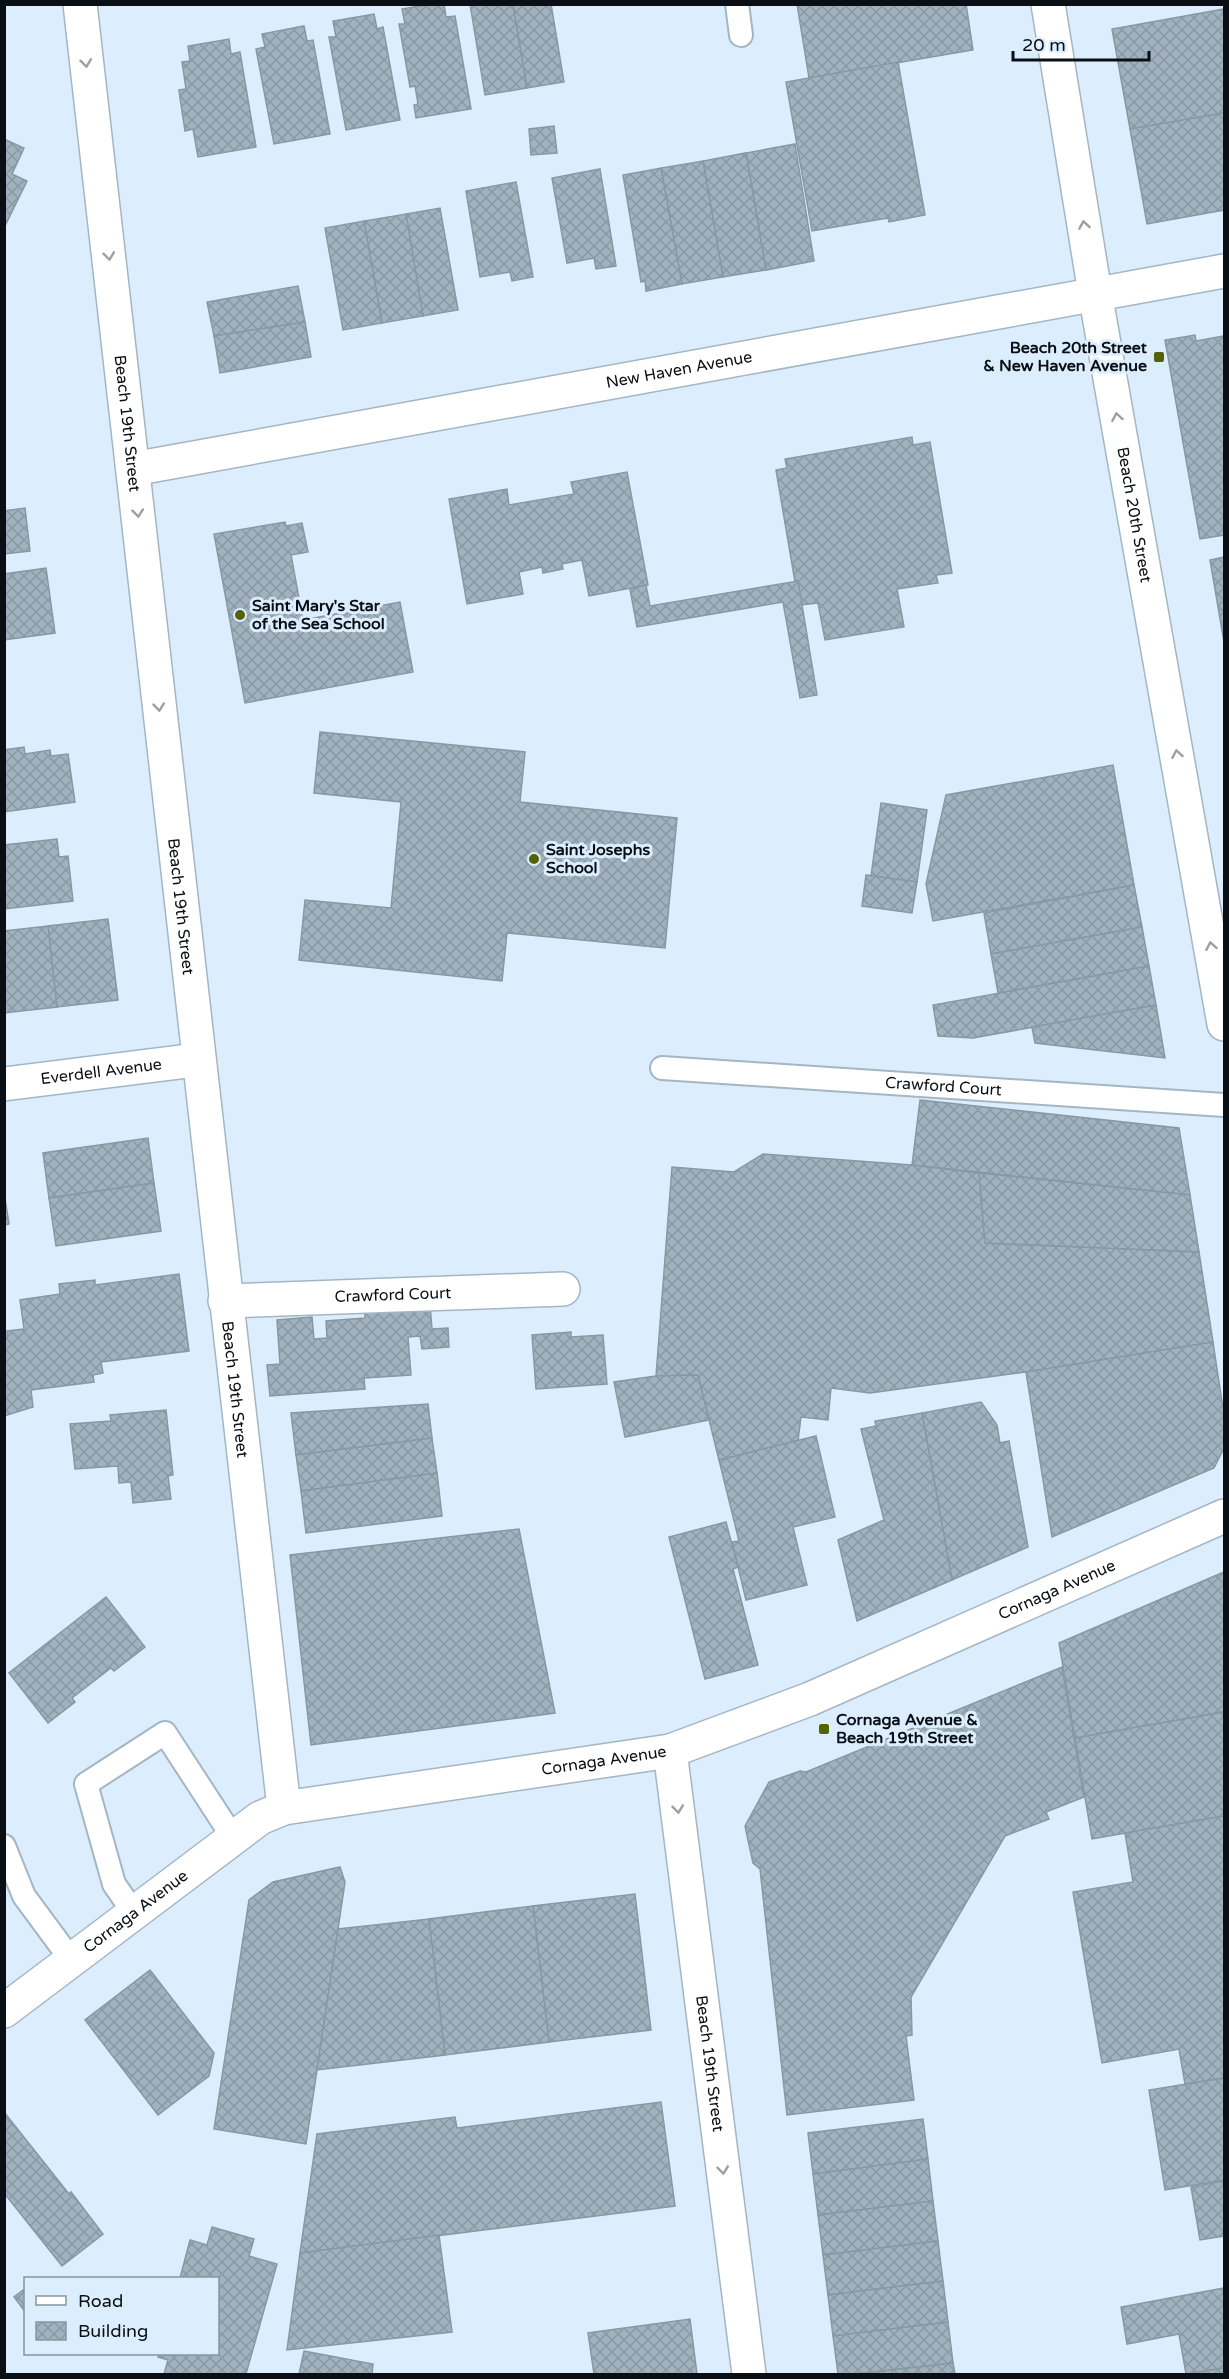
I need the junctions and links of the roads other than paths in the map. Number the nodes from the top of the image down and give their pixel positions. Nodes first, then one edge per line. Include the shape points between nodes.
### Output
1 (80, 4) edge
2 (736, 4) edge
3 (1048, 4) edge
4 (741, 35) dead end
5 (1224, 271) edge
6 (1095, 293) junction
7 (133, 469) junction
8 (1224, 1024) edge
9 (196, 1060) junction
10 (662, 1068) dead end
11 (4, 1084) edge
12 (1224, 1105) edge
13 (562, 1289) dead end
14 (225, 1301) junction
15 (1224, 1516) edge
16 (670, 1752) junction
17 (285, 1808) junction
18 (234, 1839) junction
19 (4, 1846) edge
20 (134, 1913) junction
21 (72, 1961) junction
22 (4, 2011) edge
23 (749, 2374) edge

1 -> 7 street, Beach 19th Street
2 - 4 lane
6 -> 3 street, Beach 20th Street
5 - 6 street, New Haven Avenue
6 - 7 street, New Haven Avenue
8 -> 6 street, Beach 20th Street
7 -> 9 street, Beach 19th Street
9 - 11 street, Everdell Avenue
9 - 14 street, Beach 19th Street
10 - 12 lane, Crawford Court
13 - 14 street, Crawford Court
14 - 17 street, Beach 19th Street
15 - 16 street, Cornaga Avenue via 810,1699
16 - 17 street, Cornaga Avenue
16 -> 23 street, Beach 19th Street
17 - 18 street, Cornaga Avenue via 261,1818
18 - 20 street, Cornaga Avenue
18 - 20 lane via 165,1732 86,1784 114,1884
19 - 21 lane via 24,1896
20 - 21 street, Cornaga Avenue
21 - 22 street, Cornaga Avenue

